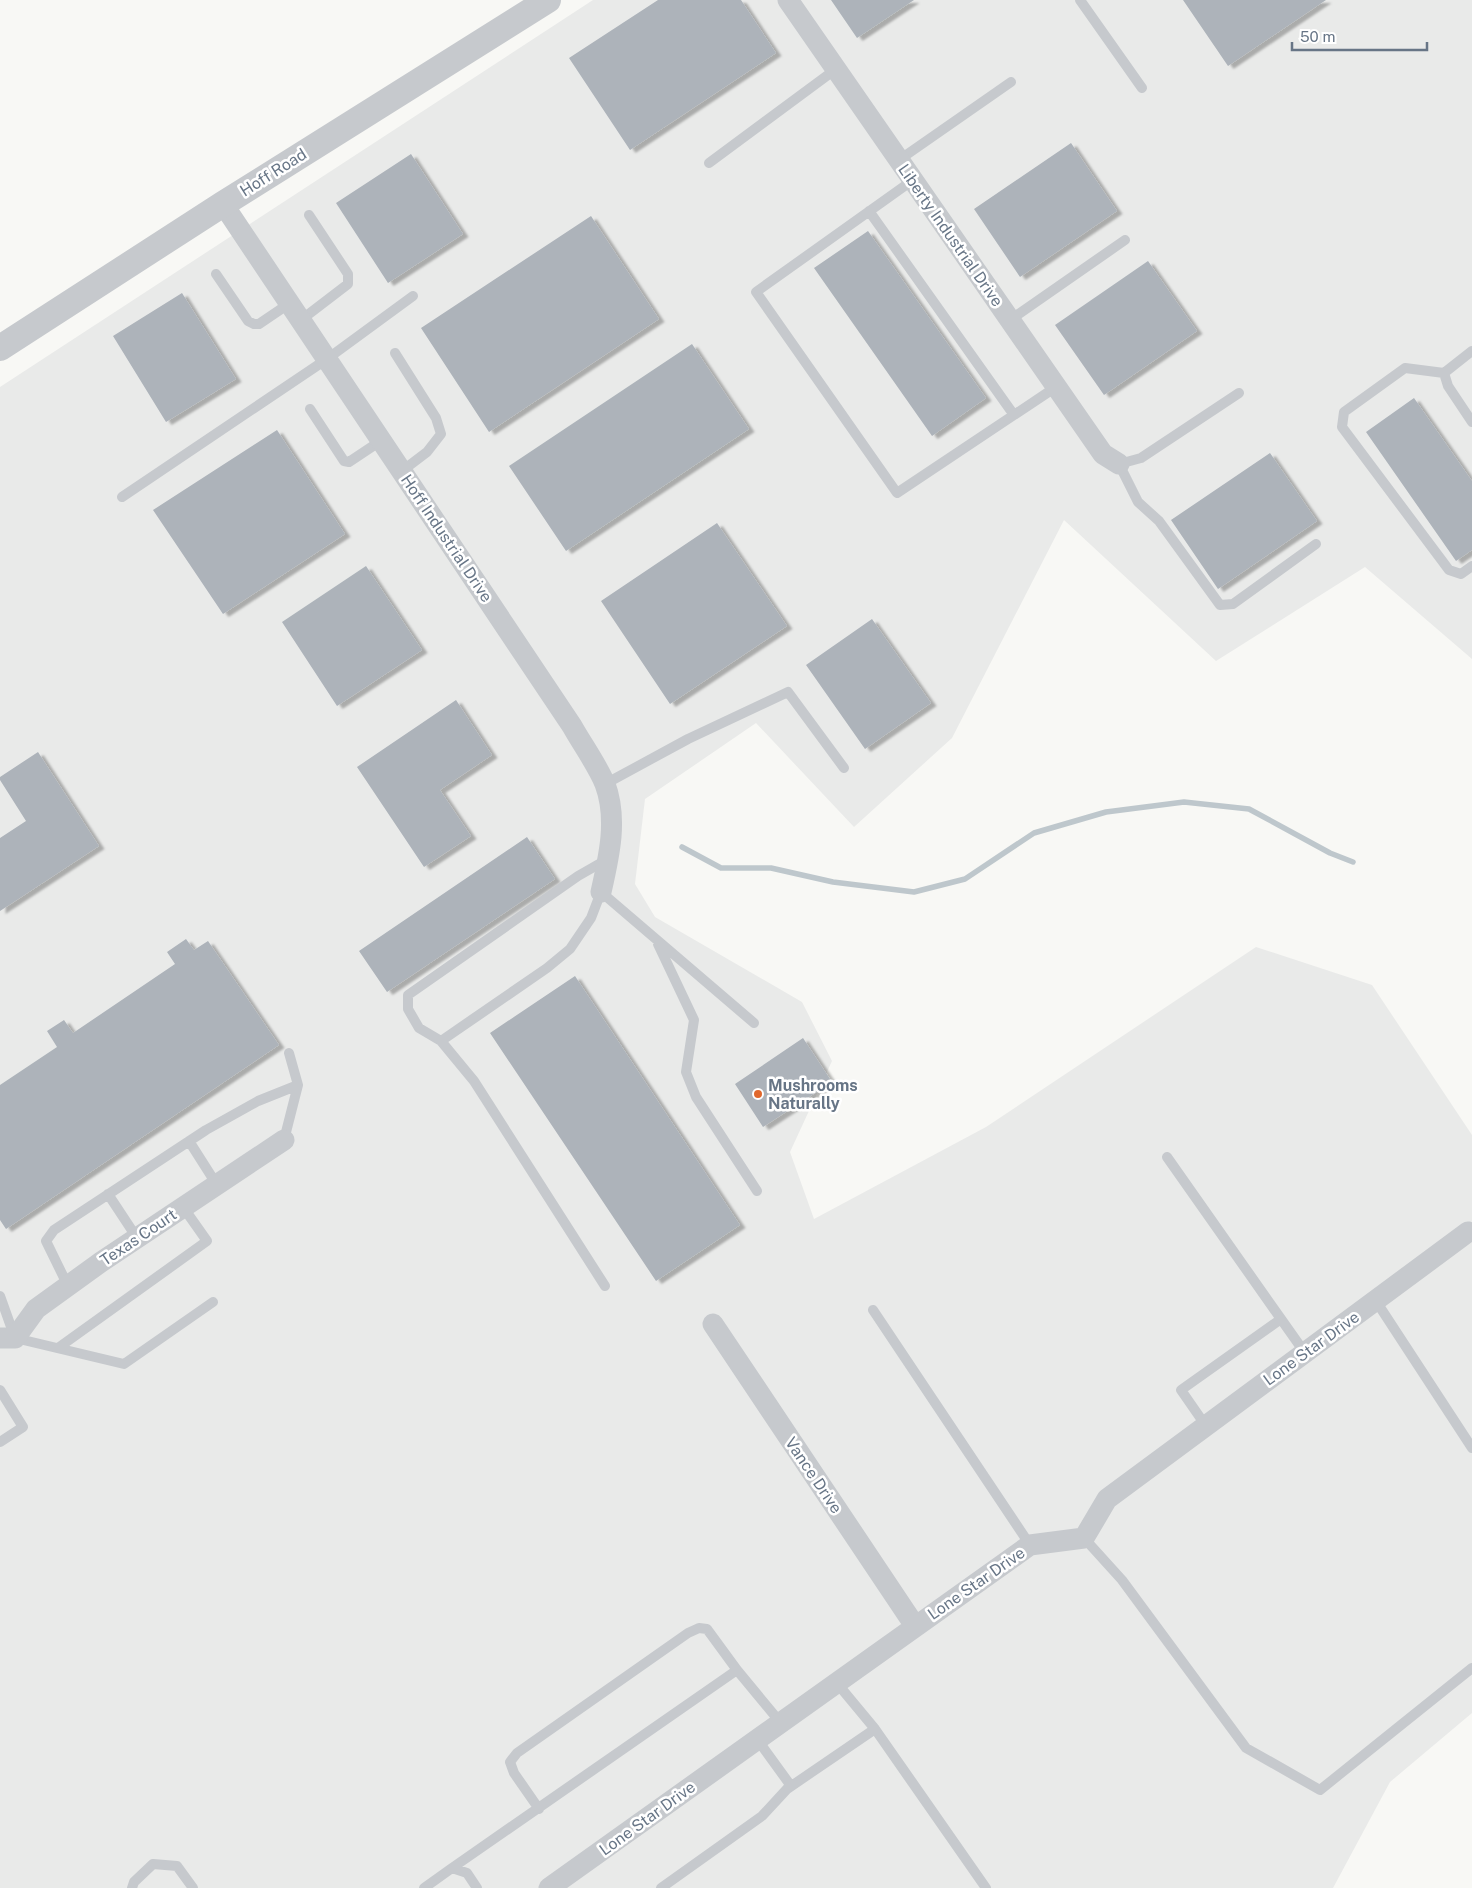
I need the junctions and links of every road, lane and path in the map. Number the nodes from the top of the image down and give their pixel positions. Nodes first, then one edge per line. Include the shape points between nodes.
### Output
1 (548, 0) edge
2 (788, 0) edge
3 (1080, 0) edge
4 (836, 69) junction
5 (1011, 82) dead end
6 (1142, 88) dead end
7 (899, 160) junction
8 (709, 163) dead end
9 (913, 180) junction
10 (223, 204) junction
11 (869, 211) junction
12 (309, 215) dead end
13 (1124, 240) dead end
14 (216, 274) dead end
15 (413, 296) dead end
16 (295, 312) junction
17 (1010, 320) junction
18 (0, 348) edge
19 (1472, 351) edge
20 (395, 353) dead end
21 (327, 359) junction
22 (1444, 373) junction
23 (1056, 387) junction
24 (1238, 392) dead end
25 (310, 409) dead end
26 (1014, 415) junction
27 (1472, 422) edge
28 (382, 440) junction
29 (1119, 464) junction
30 (402, 471) junction
31 (122, 497) dead end
32 (1316, 544) dead end
33 (1472, 566) edge
34 (844, 768) dead end
35 (605, 784) junction
36 (608, 858) junction
37 (601, 892) junction
38 (655, 938) junction
39 (754, 1023) dead end
40 (441, 1042) junction
41 (290, 1052) dead end
42 (298, 1085) junction
43 (284, 1140) joint
44 (189, 1141) junction
45 (1167, 1157) dead end
46 (217, 1185) junction
47 (758, 1191) dead end
48 (108, 1194) junction
49 (183, 1207) junction
50 (1468, 1232) dead end
51 (137, 1238) junction
52 (68, 1286) junction
53 (605, 1286) dead end
54 (0, 1296) edge
55 (1376, 1301) junction
56 (213, 1302) dead end
57 (873, 1310) dead end
58 (1281, 1320) junction
59 (712, 1324) dead end
60 (7, 1338) edge
61 (58, 1348) junction
62 (1305, 1353) junction
63 (0, 1390) edge
64 (1206, 1426) junction
65 (0, 1442) edge
66 (1472, 1448) edge
67 (1084, 1538) junction
68 (1030, 1545) junction
69 (915, 1626) junction
70 (1472, 1668) edge
71 (737, 1670) junction
72 (836, 1682) junction
73 (780, 1722) junction
74 (875, 1728) junction
75 (757, 1739) junction
76 (791, 1786) junction
77 (539, 1809) junction
78 (452, 1868) junction
79 (132, 1888) edge
80 (193, 1888) edge
81 (424, 1888) edge
82 (478, 1888) edge
83 (549, 1888) edge
84 (661, 1888) edge
85 (986, 1888) edge

1 - 10 street, Hoff Road
2 - 4 street, Liberty Industrial Drive
3 - 6 lane
4 - 7 street, Liberty Industrial Drive
4 - 8 lane
5 - 7 lane
7 - 9 street, Liberty Industrial Drive
9 - 11 lane
9 - 17 street, Liberty Industrial Drive
10 - 16 street, Hoff Industrial Drive
10 - 18 street, Hoff Road
11 - 26 lane
11 - 26 lane via 756,292 897,493
12 - 16 lane via 348,274 348,284
13 - 17 lane
14 - 16 lane via 248,321 254,324
15 - 21 lane
16 - 21 street, Hoff Industrial Drive
17 - 23 street, Liberty Industrial Drive
19 - 22 lane
20 - 30 lane via 436,418 441,434 427,452
21 - 28 street, Hoff Industrial Drive
21 - 31 lane
22 - 27 lane via 1448,386
22 - 33 lane via 1405,368 1344,412 1342,427 1449,570 1461,574
23 - 26 lane
23 - 29 street, Liberty Industrial Drive via 1103,454
24 - 29 lane via 1141,458
25 - 28 lane via 344,461 349,462
28 - 30 street, Hoff Industrial Drive
29 - 32 lane via 1138,502 1159,521 1220,605 1232,604
30 - 35 street, Hoff Industrial Drive via 572,726
34 - 35 lane via 788,692 688,738
35 - 36 street, Hoff Industrial Drive via 612,815
36 - 37 street, Hoff Industrial Drive
36 - 40 lane via 408,995 408,1010 419,1028
37 - 38 lane
37 - 40 lane via 591,918 570,949
38 - 39 lane
38 - 47 lane via 694,1020 686,1072 696,1096
40 - 53 lane via 474,1081
41 - 42 lane
42 - 43 lane
42 - 44 lane via 258,1101
43 - 46 street, Texas Court
44 - 46 lane
44 - 48 lane
45 - 58 lane
46 - 49 street, Texas Court
48 - 51 lane
48 - 52 lane via 54,1230 46,1240
49 - 51 street, Texas Court
49 - 61 lane via 207,1241
50 - 55 street, Lone Star Drive
51 - 52 street, Texas Court
52 - 60 street, Texas Court via 36,1309
54 - 60 lane
55 - 62 street, Lone Star Drive
55 - 66 lane
56 - 61 lane via 124,1364
57 - 68 lane
58 - 62 lane
58 - 64 lane via 1181,1390
59 - 69 street, Vance Drive
60 - 61 lane
62 - 64 street, Lone Star Drive
63 - 65 lane via 23,1427
64 - 67 street, Lone Star Drive via 1106,1499
67 - 68 street, Lone Star Drive
67 - 70 lane via 1122,1580 1246,1748 1320,1790
68 - 69 street, Lone Star Drive
69 - 72 street, Lone Star Drive
71 - 73 lane
71 - 77 lane
71 - 77 lane via 707,1629 699,1628 688,1633 510,1762
72 - 73 street, Lone Star Drive
72 - 74 lane
73 - 75 street, Lone Star Drive
74 - 76 lane
74 - 85 lane
75 - 76 lane
75 - 83 street, Lone Star Drive
76 - 84 lane via 762,1816
77 - 78 lane
78 - 81 lane
78 - 82 lane via 467,1873
79 - 80 lane via 153,1864 177,1866

